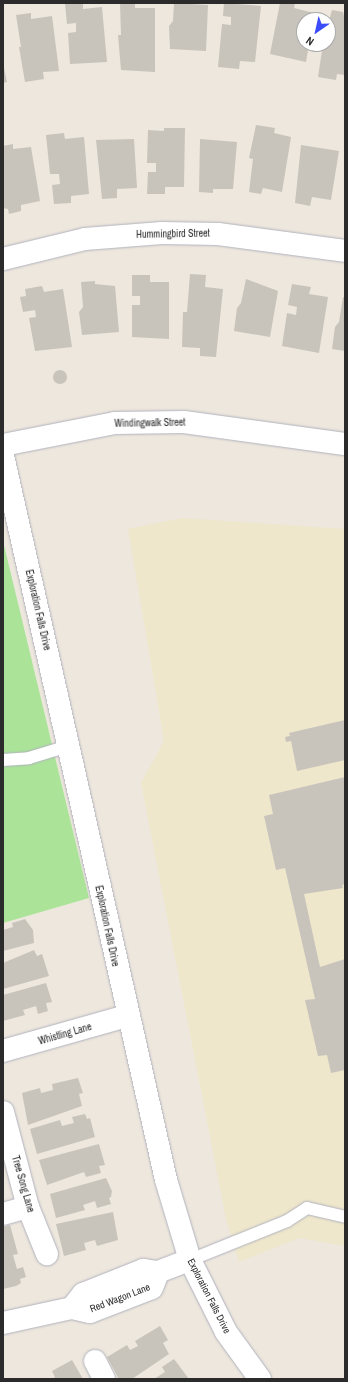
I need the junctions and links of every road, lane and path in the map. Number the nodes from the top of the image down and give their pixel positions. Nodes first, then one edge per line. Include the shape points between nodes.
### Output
1 (345, 251) edge
2 (3, 260) edge
3 (345, 444) edge
4 (3, 445) edge
5 (3, 456) edge
6 (68, 746) junction
7 (3, 760) edge
8 (127, 1016) junction
9 (3, 1051) edge
10 (3, 1112) edge
11 (28, 1207) junction
12 (3, 1214) edge
13 (345, 1217) edge
14 (47, 1254) dead end
15 (190, 1260) junction
16 (3, 1323) edge
17 (260, 1379) edge

1 - 2 street, Hummingbird Street via 218,234 162,233 85,239
3 - 4 street, Windingwalk Street via 184,422 115,423
5 - 6 street, Exploration Falls Drive
6 - 7 lane via 29,758
6 - 8 street, Exploration Falls Drive
8 - 9 street, Whistling Lane
8 - 15 street, Exploration Falls Drive via 166,1180
10 - 11 street, Tree Song Lane
11 - 12 street
11 - 14 street, Tree Song Lane
13 - 15 lane via 307,1208 288,1221
15 - 16 street, Red Wagon Lane via 158,1272 152,1288 90,1312 72,1308
15 - 17 street, Exploration Falls Drive via 226,1332

